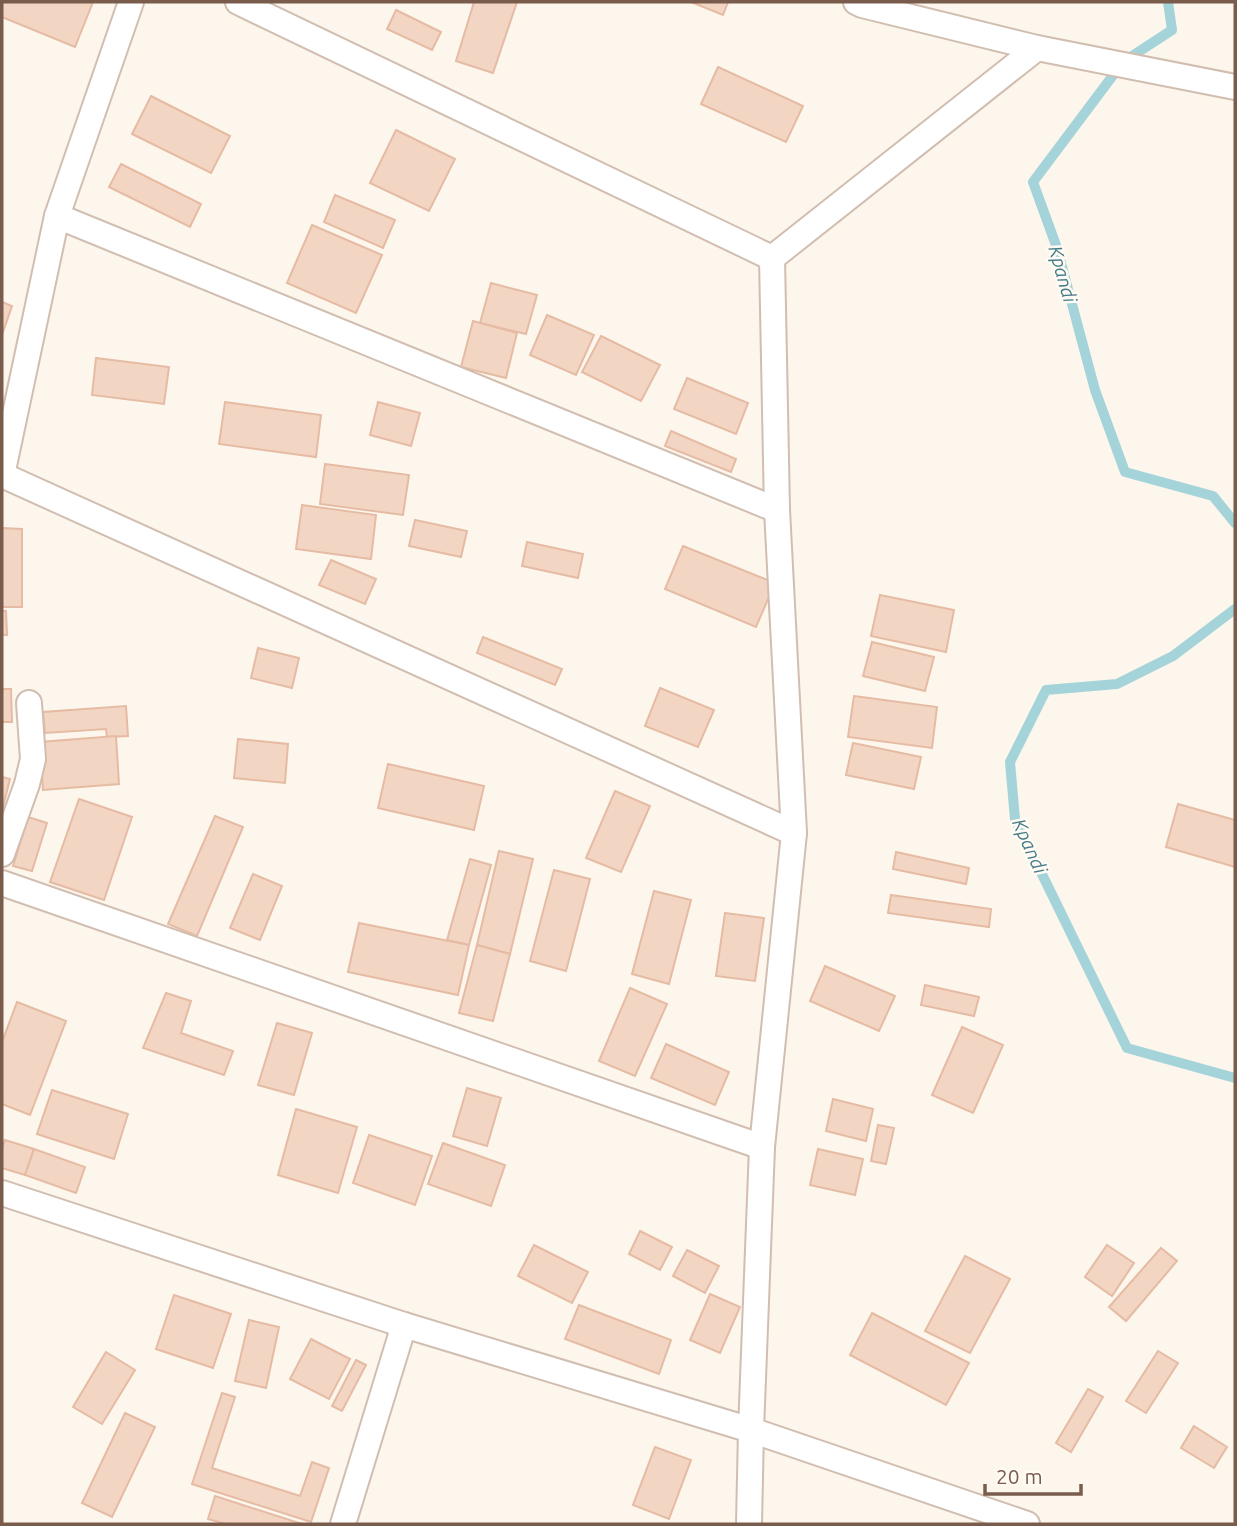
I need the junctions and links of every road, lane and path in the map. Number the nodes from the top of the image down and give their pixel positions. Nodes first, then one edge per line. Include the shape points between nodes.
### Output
1 (131, 2) edge
2 (237, 2) edge
3 (856, 2) edge
4 (1037, 48) junction
5 (1235, 87) edge
6 (57, 216) junction
7 (772, 258) junction
8 (2, 475) edge
9 (777, 510) junction
10 (29, 703) dead end
11 (794, 834) junction
12 (2, 854) edge
13 (2, 883) edge
14 (762, 1147) junction
15 (2, 1193) edge
16 (404, 1325) junction
17 (751, 1430) junction
18 (343, 1524) edge
19 (749, 1524) edge
20 (1027, 1524) edge

1 - 6 street
2 - 7 street
3 - 4 street
4 - 5 street
4 - 7 street
6 - 8 street
6 - 9 street
7 - 9 street
8 - 11 street
9 - 11 street
10 - 12 street via 33,759
11 - 14 street
13 - 14 street
14 - 17 street
15 - 16 street
16 - 17 street
16 - 18 street
17 - 19 street
17 - 20 street

